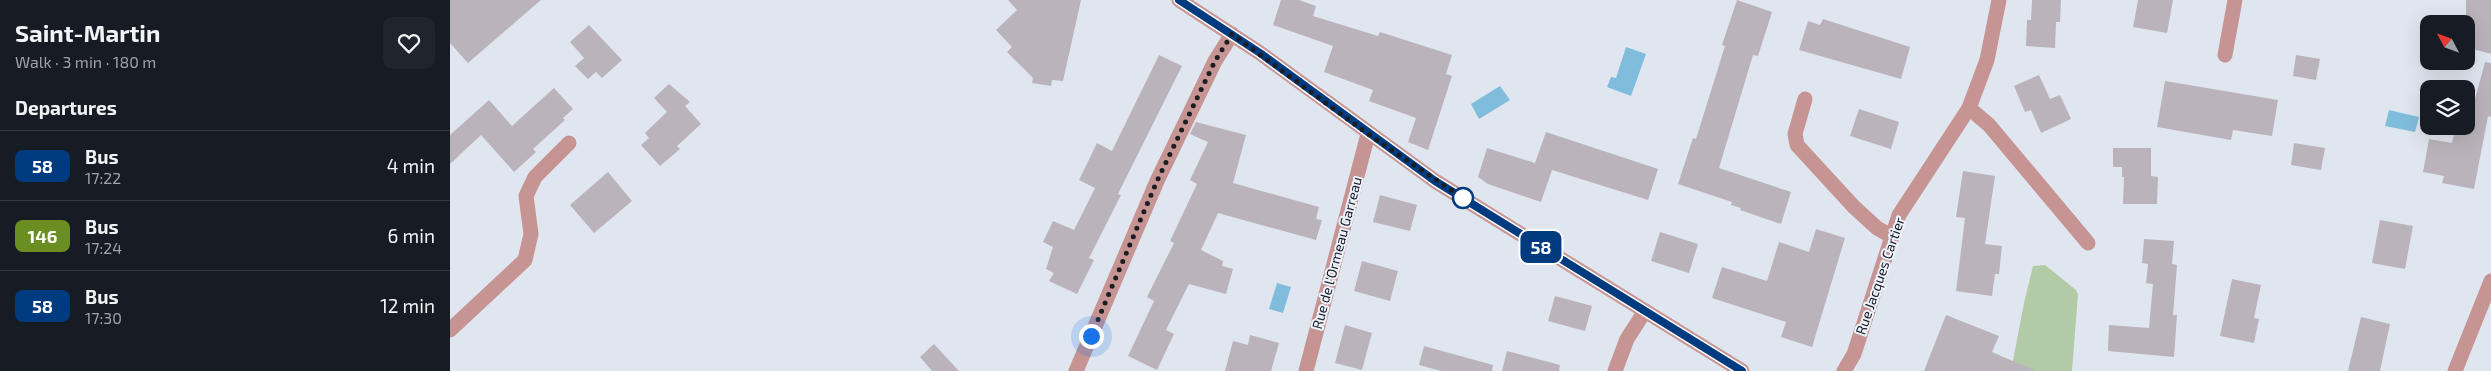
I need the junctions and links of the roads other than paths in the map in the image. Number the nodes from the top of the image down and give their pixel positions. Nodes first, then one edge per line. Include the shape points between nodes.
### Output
1 (1179, 0) edge
2 (1999, 0) edge
3 (2235, 0) edge
4 (1232, 34) junction
5 (2225, 55) dead end
6 (1805, 99) dead end
7 (1969, 108) junction
8 (1368, 134) junction
9 (569, 142) dead end
10 (1891, 236) junction
11 (2088, 243) dead end
12 (2491, 281) edge
13 (1645, 311) junction
14 (450, 330) edge
15 (1076, 371) edge
16 (1306, 371) edge
17 (1615, 371) edge
18 (1742, 371) edge
19 (1844, 371) edge
20 (2455, 371) edge

1 - 4 street
2 - 7 street, Rue Jacques Cartier via 1987,60
3 - 5 street
4 - 8 street
4 - 15 street via 1215,61 1157,181
6 - 10 street via 1795,134 1797,145 1854,207
7 - 10 street, Rue Jacques Cartier via 1899,215
7 - 11 street via 1989,125
8 - 13 street via 1435,181
8 - 16 street, Rue de l'Ormeau Garreau
9 - 14 street via 535,176 526,196 530,234 525,260
10 - 19 street, Rue Jacques Cartier via 1854,354
12 - 20 street
13 - 17 street via 1627,339
13 - 18 street

